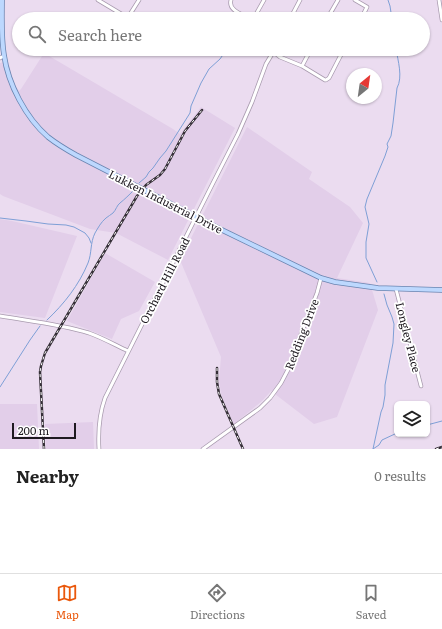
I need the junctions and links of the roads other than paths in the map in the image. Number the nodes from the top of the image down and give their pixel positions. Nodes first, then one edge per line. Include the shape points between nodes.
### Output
1 (2, 0) edge
2 (98, 0) edge
3 (139, 0) edge
4 (231, 0) edge
5 (264, 0) edge
6 (300, 0) edge
7 (338, 0) edge
8 (354, 0) edge
9 (439, 0) edge
10 (117, 12) edge
11 (131, 12) edge
12 (237, 12) edge
13 (258, 12) edge
14 (294, 12) edge
15 (331, 12) edge
16 (364, 12) edge
17 (442, 19) edge
18 (270, 56) edge
19 (279, 56) edge
20 (307, 56) edge
21 (340, 56) edge
22 (2, 57) edge
23 (302, 66) junction
24 (196, 217) junction
25 (321, 278) junction
26 (396, 288) junction
27 (442, 291) edge
28 (0, 316) edge
29 (128, 351) junction
30 (421, 386) dead end
31 (99, 449) edge
32 (203, 449) edge

1 - 22 main road, Lukken Industrial Drive
2 - 10 street
3 - 11 street
4 - 12 street via 230,6
5 - 13 street
6 - 14 street
7 - 15 street
8 - 16 street via 367,7
9 - 17 street
18 - 24 street, Orchard Hill Road via 241,127
19 - 23 street
20 - 23 street
21 - 23 street via 326,80
22 - 24 main road, Lukken Industrial Drive via 20,101 48,137 76,155
24 - 25 main road, Lukken Industrial Drive
24 - 29 street, Orchard Hill Road
25 - 26 main road, Lukken Industrial Drive via 378,288
25 - 32 street, Redding Drive via 291,364 281,383 260,408
26 - 27 main road, Lukken Industrial Drive
26 - 30 street, Longley Place
28 - 29 street via 73,329
29 - 31 street, Orchard Hill Road via 101,409

